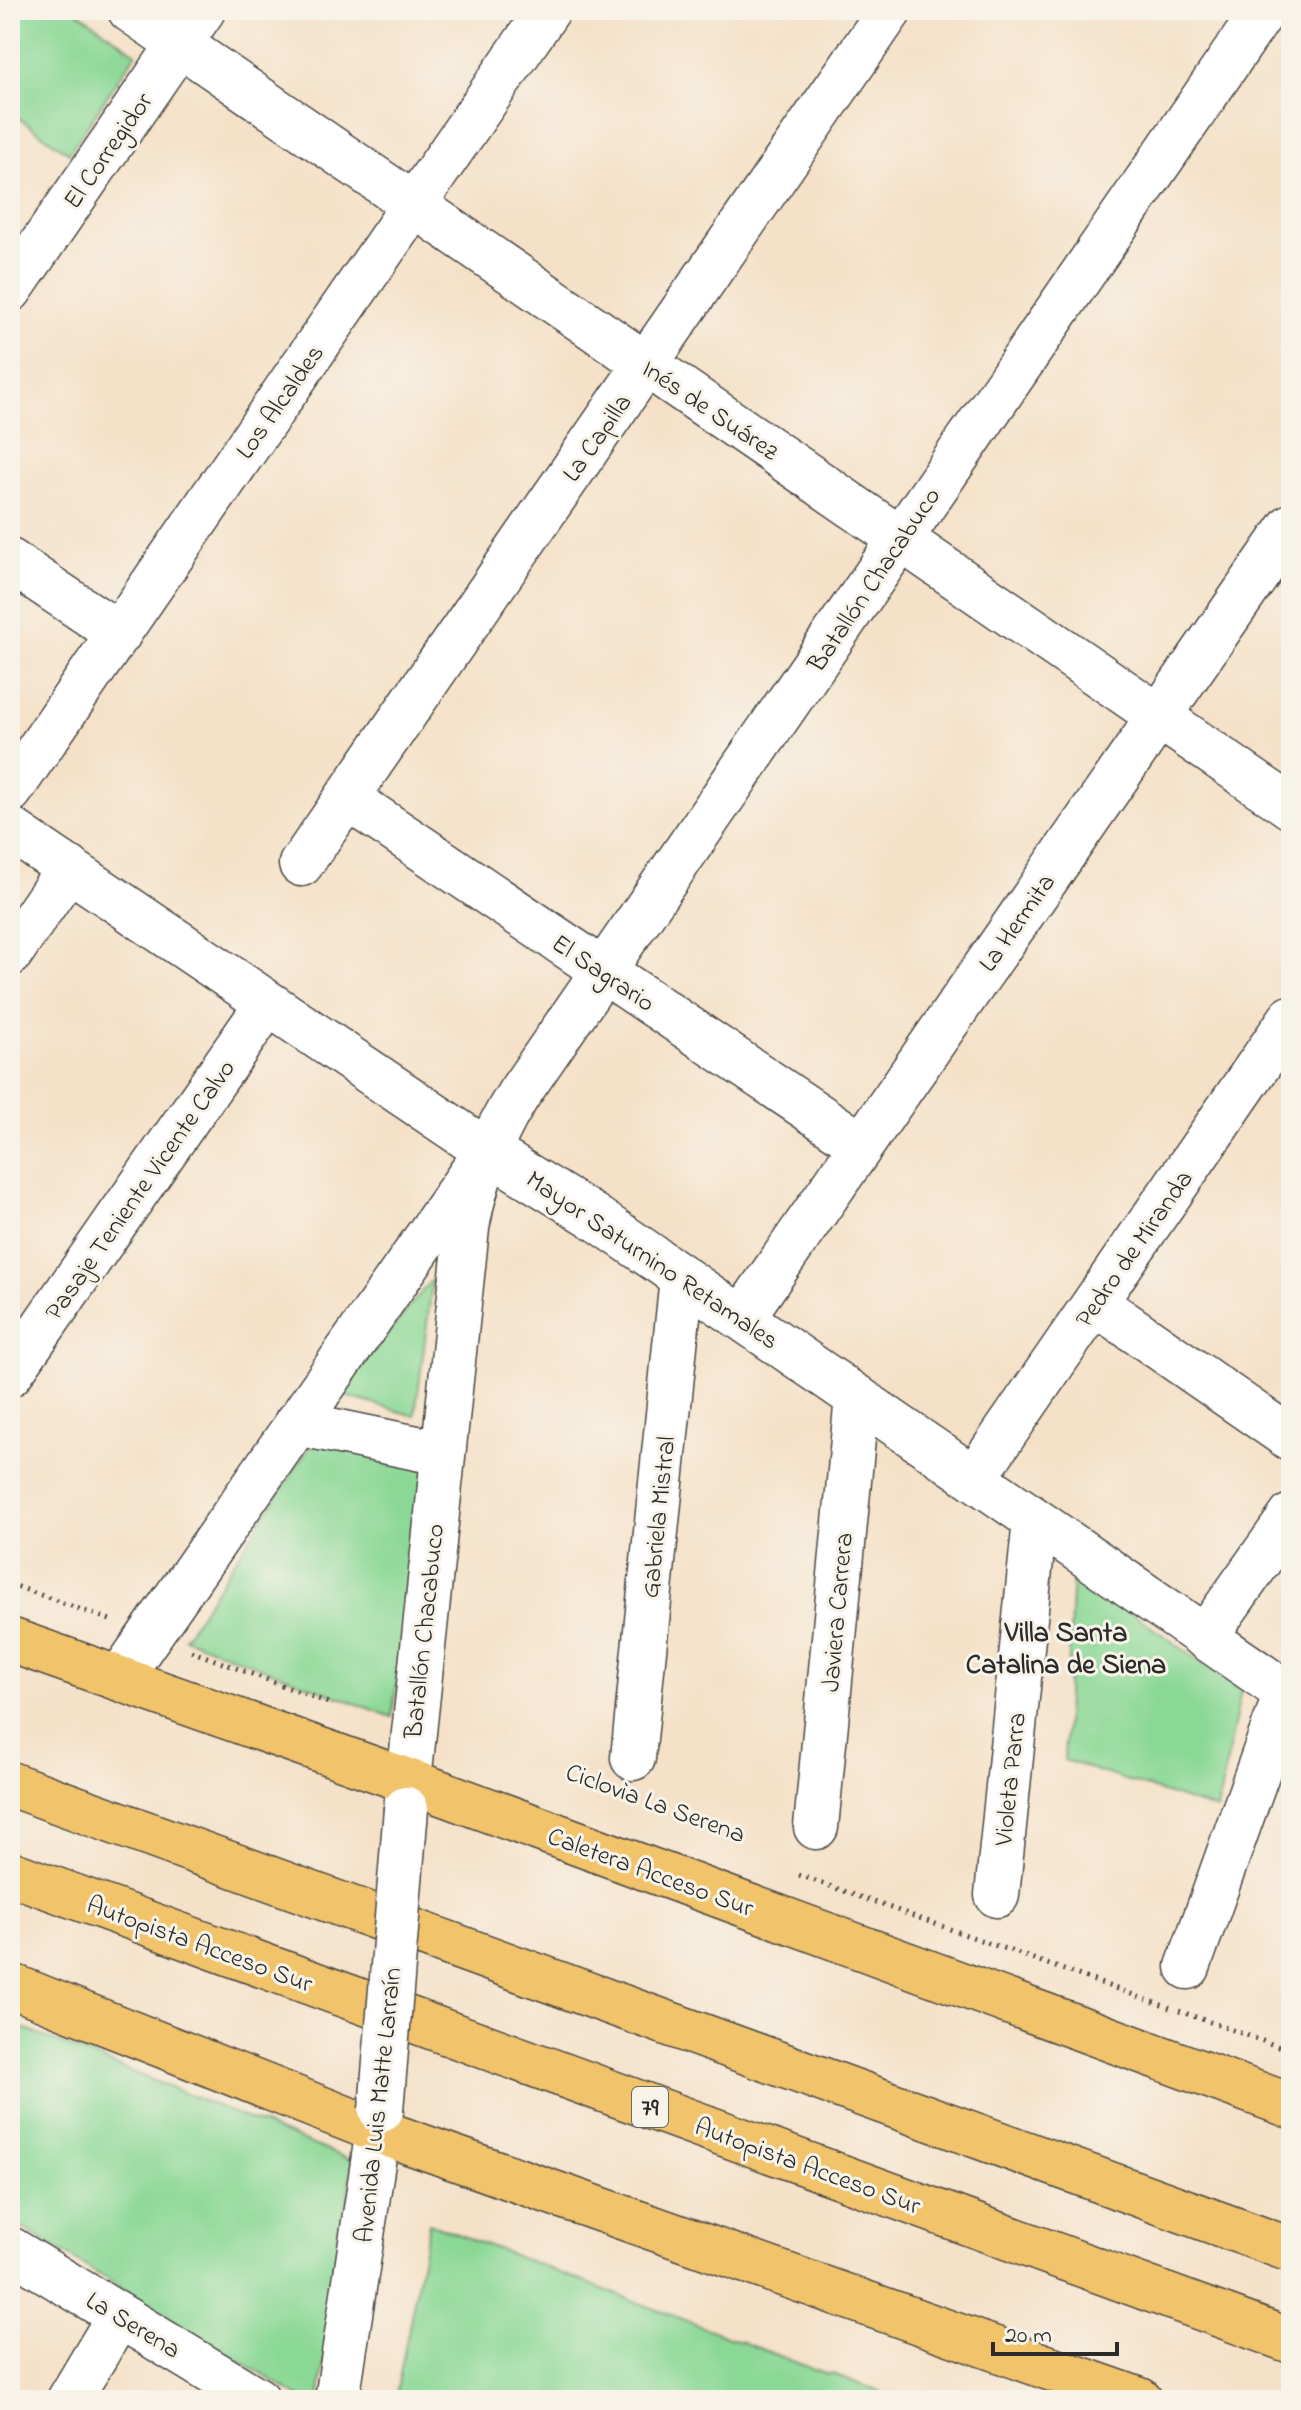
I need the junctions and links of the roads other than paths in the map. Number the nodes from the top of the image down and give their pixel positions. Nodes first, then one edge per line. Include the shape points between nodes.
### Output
1 (130, 10) edge
2 (548, 10) edge
3 (890, 10) edge
4 (1264, 10) edge
5 (192, 27) edge
6 (414, 205) junction
7 (10, 290) edge
8 (646, 364) junction
9 (1291, 526) edge
10 (900, 539) junction
11 (10, 561) edge
12 (119, 634) junction
13 (1159, 716) junction
14 (10, 791) edge
15 (347, 798) junction
16 (1291, 807) edge
17 (10, 829) edge
18 (301, 864) dead end
19 (69, 868) junction
20 (10, 954) edge
21 (603, 971) junction
22 (268, 1003) junction
23 (1291, 1018) edge
24 (862, 1145) junction
25 (487, 1151) junction
26 (682, 1277) junction
27 (1095, 1303) junction
28 (742, 1318) junction
29 (10, 1374) edge
30 (857, 1397) junction
31 (296, 1423) junction
32 (1291, 1439) edge
33 (441, 1453) junction
34 (974, 1478) junction
35 (1291, 1516) edge
36 (1035, 1520) junction
37 (1205, 1637) junction
38 (10, 1640) edge
39 (120, 1678) junction
40 (1288, 1695) edge
41 (633, 1758) dead end
42 (10, 1784) edge
43 (407, 1795) junction
44 (816, 1827) dead end
45 (10, 1873) edge
46 (997, 1895) dead end
47 (1188, 1967) dead end
48 (10, 1985) edge
49 (1291, 2106) edge
50 (379, 2120) junction
51 (10, 2249) edge
52 (1291, 2250) edge
53 (119, 2316) junction
54 (1291, 2341) edge
55 (69, 2400) edge
56 (258, 2400) edge
57 (337, 2400) edge
58 (1140, 2400) edge

1 - 5 street, Inés de Suárez
2 - 6 street, Los Alcaldes
3 - 8 street, La Capilla
4 - 10 street, Batallón Chacabuco
5 - 6 street, Inés de Suárez
5 - 7 street, El Corregidor
6 - 8 street, Inés de Suárez
6 - 12 street, Los Alcaldes
8 - 10 street, Inés de Suárez
8 - 15 street, La Capilla
9 - 13 street, La Hermita
10 - 13 street, Inés de Suárez
10 - 21 street, Batallón Chacabuco
11 - 12 street
12 - 14 street, Los Alcaldes
13 - 16 street, Inés de Suárez
13 - 24 street, La Hermita
15 - 18 street, La Capilla
15 - 21 street, El Sagrario
17 - 19 street, Mayor Saturnino Retamales
19 - 20 street
19 - 22 street, Mayor Saturnino Retamales
21 - 24 street, El Sagrario
21 - 25 street, Batallón Chacabuco via 518,1095
22 - 25 street, Mayor Saturnino Retamales
22 - 29 street, Pasaje Teniente Vicente Calvo
23 - 27 street, Pedro de Miranda
24 - 28 street, La Hermita
25 - 26 street, Mayor Saturnino Retamales
25 - 31 street, Batallón Chacabuco
25 - 33 street, Batallón Chacabuco via 467,1228
26 - 28 street, Mayor Saturnino Retamales
26 - 41 street, Gabriela Mistral
27 - 32 street
27 - 34 street, Pedro de Miranda
28 - 30 street, Mayor Saturnino Retamales
30 - 34 street, Mayor Saturnino Retamales
30 - 44 street, Javiera Carrera
31 - 33 street
31 - 39 street, Batallón Chacabuco
33 - 43 street, Batallón Chacabuco
34 - 36 street, Mayor Saturnino Retamales
35 - 37 street
36 - 37 street, Mayor Saturnino Retamales
36 - 46 street, Violeta Parra
37 - 40 street, Mayor Saturnino Retamales
38 - 39 main road, Caletera Acceso Sur
39 - 43 main road, Caletera Acceso Sur
40 - 47 street
42 - 52 main road
43 - 49 main road, Caletera Acceso Sur
43 - 50 street, Avenida Luis Matte Larraín, bridge
45 - 54 main road, Autopista Acceso Sur / 79
48 - 50 main road
50 - 57 street, Avenida Luis Matte Larraín
50 - 58 main road
51 - 53 street, La Serena
53 - 55 street
53 - 56 street, La Serena

